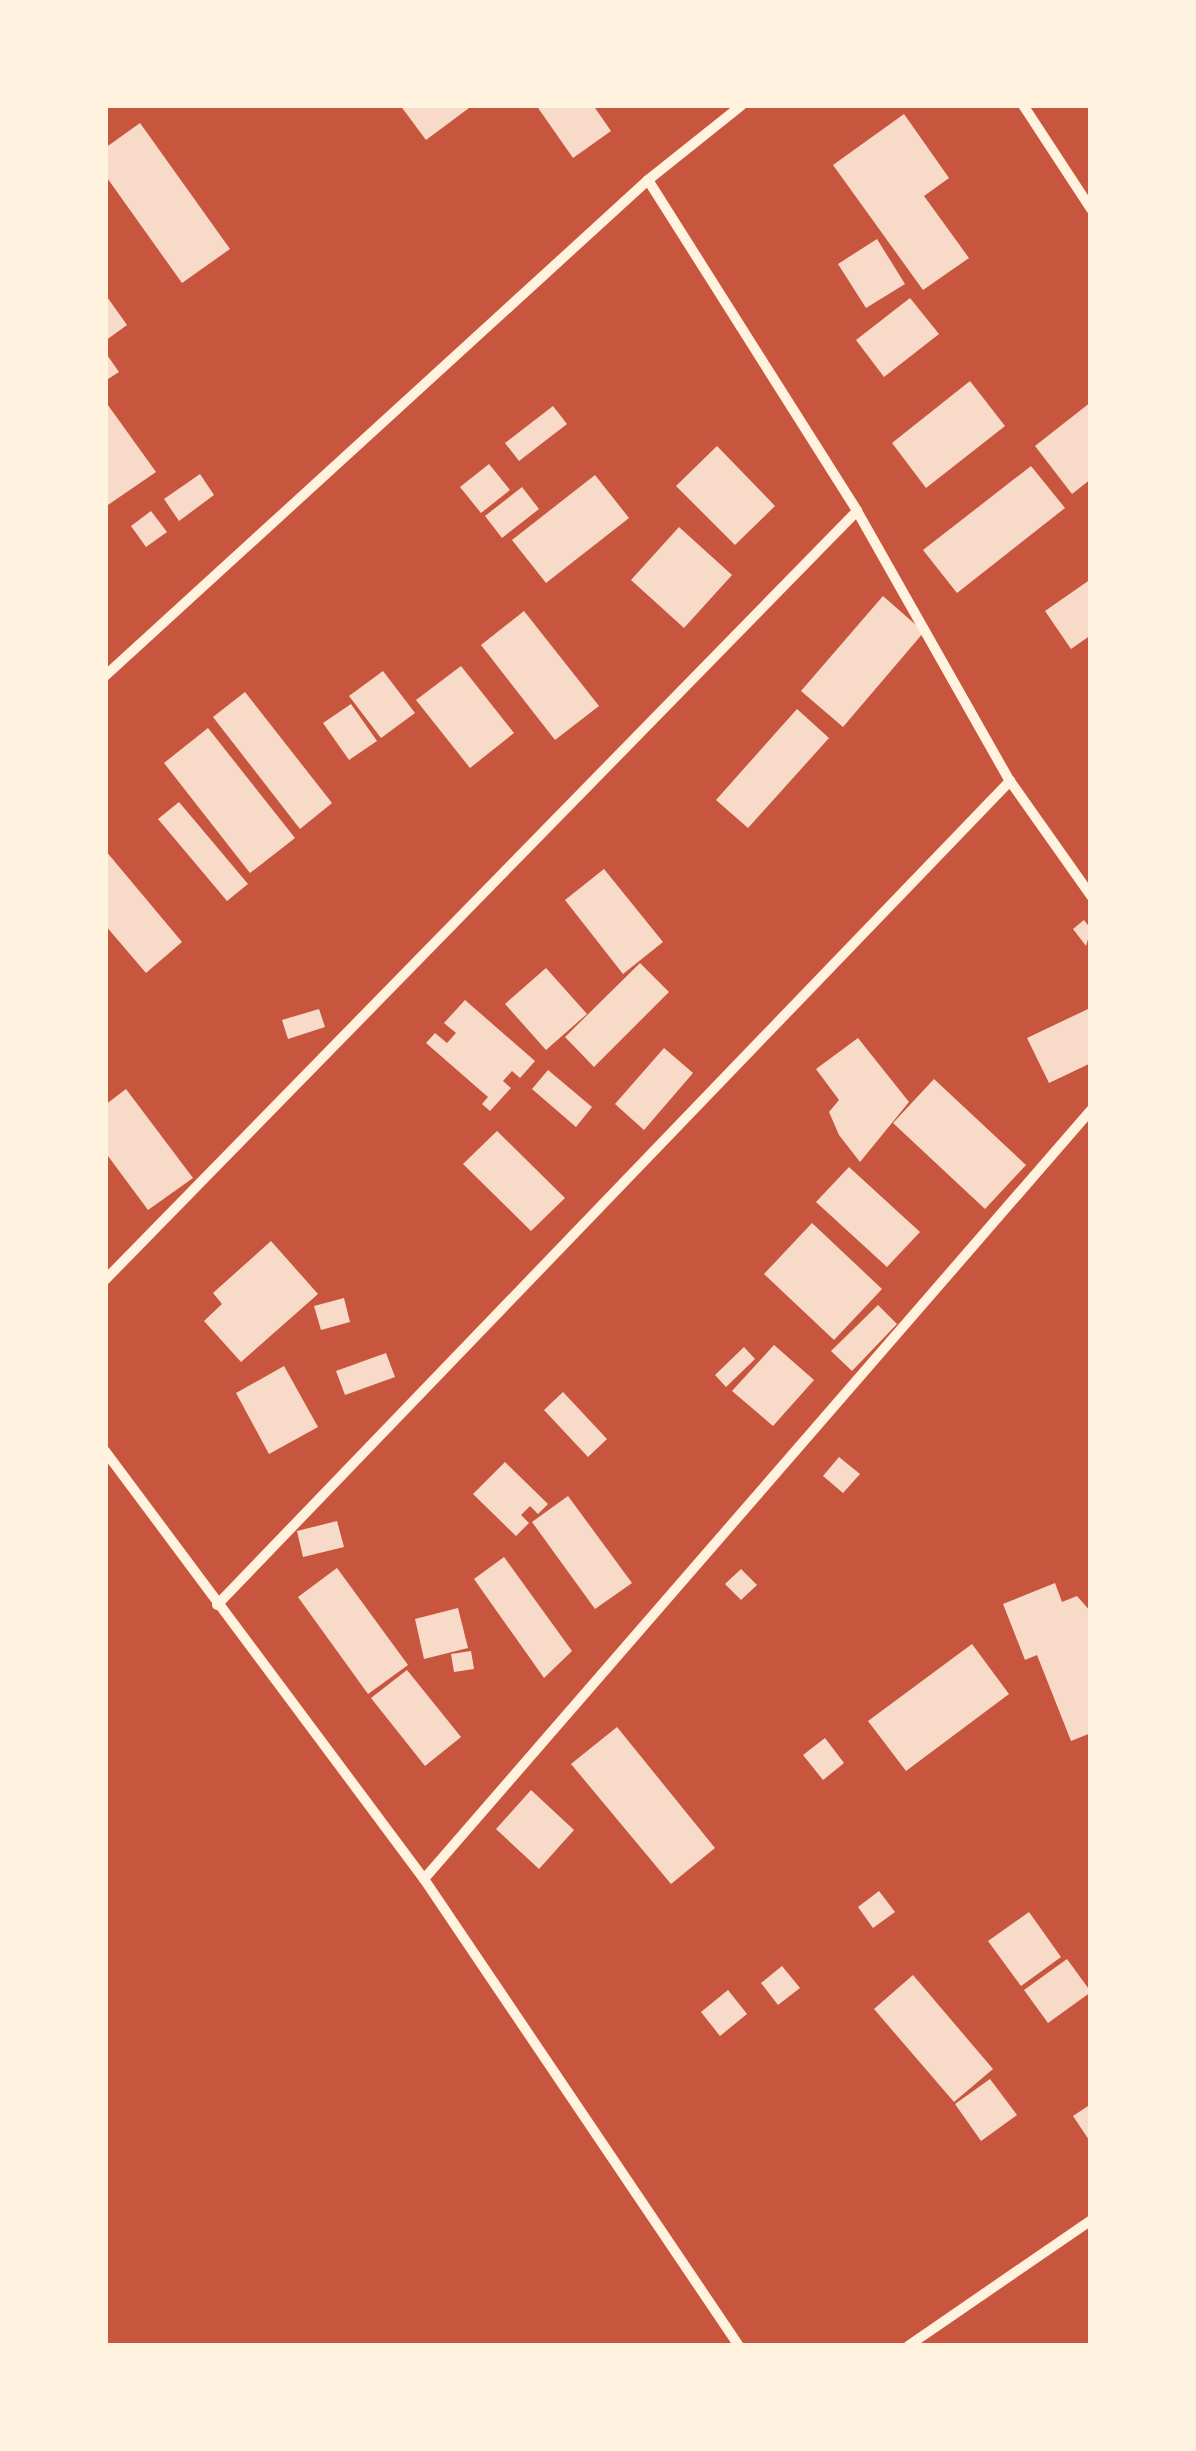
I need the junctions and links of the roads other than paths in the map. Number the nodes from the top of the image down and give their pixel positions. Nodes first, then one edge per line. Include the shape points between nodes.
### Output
1 (742, 105) edge
2 (1022, 105) edge
3 (648, 180) junction
4 (1091, 209) edge
5 (857, 511) junction
6 (105, 676) edge
7 (1010, 781) junction
8 (1091, 896) edge
9 (1091, 1110) edge
10 (105, 1280) edge
11 (105, 1451) edge
12 (217, 1605) junction
13 (424, 1879) junction
14 (1091, 2220) edge
15 (739, 2346) edge
16 (908, 2346) edge

1 - 3 street
2 - 4 street
3 - 5 street
3 - 6 street
5 - 7 street
5 - 10 street
7 - 8 street
7 - 12 street
9 - 13 street
11 - 12 street
12 - 13 street
13 - 15 street
14 - 16 street

